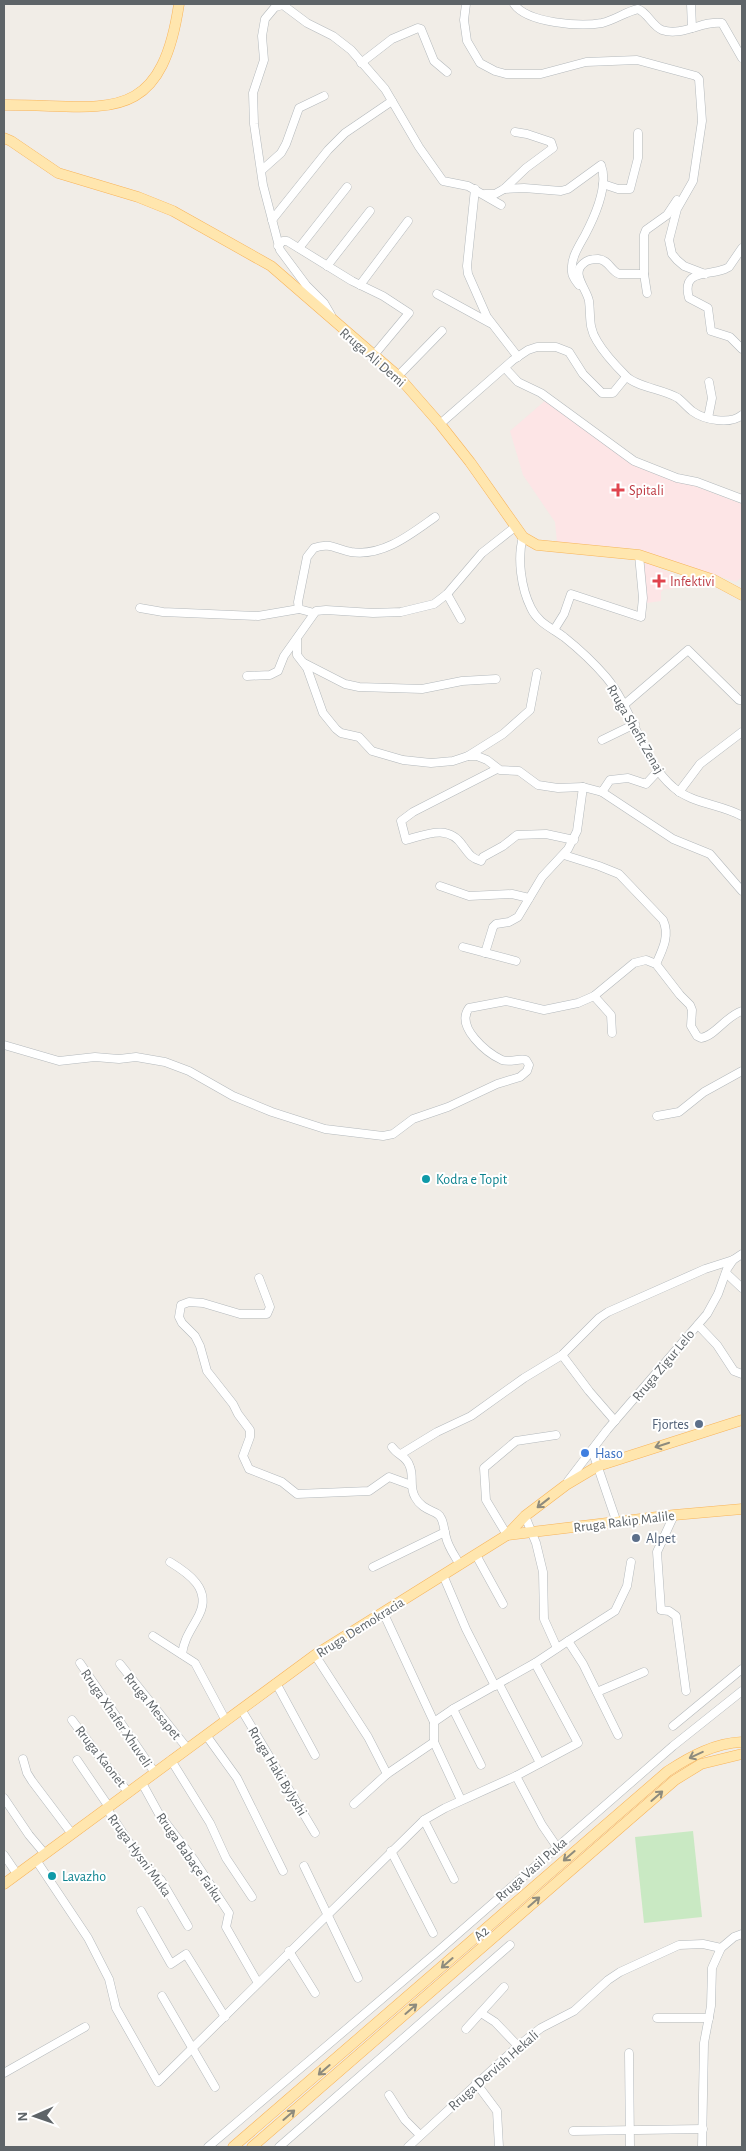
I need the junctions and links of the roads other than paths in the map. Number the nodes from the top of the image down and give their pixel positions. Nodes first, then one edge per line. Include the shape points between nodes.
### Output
1 (179, 4) edge
2 (466, 4) edge
3 (514, 4) edge
4 (691, 4) edge
5 (692, 28) junction
6 (742, 58) edge
7 (361, 63) junction
8 (446, 72) dead end
9 (324, 96) dead end
10 (392, 101) junction
11 (4, 105) edge
12 (515, 132) dead end
13 (638, 133) dead end
14 (4, 138) edge
15 (262, 170) junction
16 (603, 184) junction
17 (347, 187) dead end
18 (475, 189) junction
19 (504, 189) junction
20 (483, 194) junction
21 (686, 195) junction
22 (501, 205) dead end
23 (370, 212) dead end
24 (272, 220) junction
25 (408, 221) dead end
26 (278, 246) junction
27 (299, 248) junction
28 (742, 248) edge
29 (327, 266) junction
30 (644, 274) junction
31 (705, 274) junction
32 (360, 285) junction
33 (585, 290) junction
34 (647, 293) dead end
35 (438, 294) dead end
36 (334, 323) junction
37 (493, 324) junction
38 (442, 331) dead end
39 (742, 349) edge
40 (374, 355) junction
41 (518, 357) junction
42 (505, 368) junction
43 (398, 376) junction
44 (626, 377) junction
45 (709, 382) dead end
46 (742, 414) edge
47 (708, 418) junction
48 (440, 424) junction
49 (742, 498) edge
50 (435, 518) dead end
51 (516, 527) junction
52 (523, 537) junction
53 (639, 555) junction
54 (447, 594) junction
55 (742, 596) edge
56 (140, 608) dead end
57 (299, 609) junction
58 (320, 611) junction
59 (461, 619) dead end
60 (554, 630) junction
61 (296, 639) junction
62 (304, 663) junction
63 (538, 673) dead end
64 (247, 676) dead end
65 (496, 679) dead end
66 (742, 700) edge
67 (624, 704) junction
68 (635, 724) junction
69 (742, 732) edge
70 (602, 740) dead end
71 (468, 756) junction
72 (497, 769) junction
73 (658, 770) junction
74 (583, 788) junction
75 (602, 792) junction
76 (679, 792) junction
77 (742, 816) edge
78 (574, 840) junction
79 (564, 855) junction
80 (440, 886) dead end
81 (742, 891) edge
82 (529, 898) junction
83 (462, 947) dead end
84 (485, 952) junction
85 (516, 961) dead end
86 (656, 964) junction
87 (594, 996) junction
88 (742, 1011) edge
89 (612, 1033) dead end
90 (4, 1045) edge
91 (742, 1071) edge
92 (657, 1116) dead end
93 (742, 1254) edge
94 (733, 1260) junction
95 (726, 1273) junction
96 (259, 1278) dead end
97 (742, 1288) edge
98 (698, 1325) junction
99 (562, 1355) junction
100 (742, 1374) edge
101 (742, 1420) edge
102 (614, 1421) junction
103 (556, 1435) dead end
104 (392, 1447) dead end
105 (592, 1450) junction
106 (401, 1454) junction
107 (598, 1466) junction
108 (411, 1485) junction
109 (566, 1485) junction
110 (742, 1509) edge
111 (674, 1515) junction
112 (525, 1516) junction
113 (616, 1523) junction
114 (445, 1532) junction
115 (532, 1532) junction
116 (507, 1535) junction
117 (476, 1555) junction
118 (170, 1562) dead end
119 (631, 1562) dead end
120 (460, 1564) junction
121 (373, 1568) dead end
122 (443, 1575) junction
123 (503, 1604) dead end
124 (384, 1612) junction
125 (153, 1636) dead end
126 (568, 1641) junction
127 (557, 1648) junction
128 (182, 1654) junction
129 (315, 1655) junction
130 (80, 1663) dead end
131 (535, 1663) junction
132 (120, 1664) dead end
133 (742, 1669) edge
134 (644, 1672) dead end
135 (276, 1683) junction
136 (497, 1685) junction
137 (742, 1690) edge
138 (686, 1691) dead end
139 (597, 1692) junction
140 (453, 1709) junction
141 (241, 1710) junction
142 (72, 1720) dead end
143 (226, 1721) junction
144 (434, 1722) junction
145 (673, 1726) dead end
146 (206, 1735) junction
147 (618, 1735) dead end
148 (434, 1742) junction
149 (742, 1742) edge
150 (187, 1748) junction
151 (742, 1754) edge
152 (316, 1755) dead end
153 (23, 1759) dead end
154 (77, 1760) dead end
155 (171, 1760) junction
156 (540, 1763) junction
157 (481, 1765) dead end
158 (155, 1773) junction
159 (387, 1774) junction
160 (516, 1776) junction
161 (142, 1783) junction
162 (129, 1793) junction
163 (4, 1798) edge
164 (461, 1800) junction
165 (354, 1804) dead end
166 (108, 1808) junction
167 (424, 1820) junction
168 (315, 1833) dead end
169 (72, 1834) junction
170 (555, 1844) junction
171 (391, 1851) junction
172 (45, 1854) junction
173 (4, 1855) edge
174 (36, 1860) junction
175 (304, 1866) dead end
176 (283, 1871) dead end
177 (17, 1874) junction
178 (454, 1879) dead end
179 (4, 1884) edge
180 (252, 1897) dead end
181 (140, 1910) dead end
182 (328, 1914) junction
183 (188, 1926) dead end
184 (432, 1933) dead end
185 (742, 1934) edge
186 (510, 1945) dead end
187 (722, 1948) junction
188 (289, 1951) junction
189 (358, 1978) dead end
190 (258, 1983) junction
191 (504, 1988) dead end
192 (315, 1993) dead end
193 (162, 1996) dead end
194 (481, 2013) junction
195 (225, 2017) junction
196 (657, 2018) dead end
197 (710, 2018) junction
198 (85, 2027) dead end
199 (466, 2029) dead end
200 (518, 2046) junction
201 (192, 2049) junction
202 (629, 2053) dead end
203 (4, 2073) edge
204 (476, 2083) junction
205 (215, 2087) dead end
206 (390, 2095) dead end
207 (703, 2129) junction
208 (630, 2130) junction
209 (572, 2131) dead end
210 (420, 2135) junction
211 (208, 2147) edge
212 (233, 2147) edge
213 (252, 2147) edge
214 (280, 2147) edge
215 (408, 2147) edge
216 (499, 2147) edge
217 (630, 2147) edge
218 (702, 2147) edge

1 - 11 main road via 164,63 141,92 124,102 105,106
2 - 21 street via 467,41 480,63 495,71 540,74 586,62 637,60 696,76 699,79 702,121 693,181
3 - 5 street via 527,15 548,21 587,25 614,20 638,9 663,30
4 - 5 street
5 - 6 street via 722,22
7 - 8 street via 392,39 418,28 434,61
7 - 10 street via 385,88
7 - 15 street via 333,36 307,23 283,5 269,12 263,27 264,60 252,101
9 - 15 street via 299,108 281,153
10 - 18 street via 443,181
10 - 24 street via 344,133
12 - 19 street via 551,142 553,148
13 - 16 street via 638,158 630,189
14 - 36 main road, Rruga Ali Demi via 58,173 184,215 271,266
15 - 24 street
16 - 19 street via 600,164 576,184 561,191
16 - 33 street via 593,219 572,262 572,276
17 - 27 street
18 - 20 street
18 - 37 street via 467,266 481,306
19 - 20 street via 495,194
20 - 22 street
21 - 30 street via 681,196 667,215 646,230
21 - 31 street via 677,209 670,233 670,247 672,254 684,266
23 - 29 street
24 - 26 street
25 - 32 street
26 - 27 street via 283,241
26 - 36 street via 306,285 324,303
27 - 29 street
28 - 31 street via 729,267
29 - 32 street
30 - 33 street via 619,274 608,262 590,260 578,270
30 - 34 street
31 - 39 street via 691,279 688,296 708,308 711,331 730,337
32 - 40 street via 409,313
33 - 44 street via 589,299 590,328
35 - 37 street
36 - 40 main road, Rruga Ali Demi
37 - 41 street
38 - 43 street
40 - 43 main road, Rruga Ali Demi
41 - 42 street
41 - 44 street via 537,347 563,349 569,352 595,388 607,394 616,391
42 - 48 street
42 - 49 street via 518,382 541,394 634,461
43 - 48 main road, Rruga Ali Demi
44 - 47 street via 638,384 664,390 692,411
45 - 47 street via 712,398
46 - 47 street via 731,419
48 - 51 main road, Rruga Ali Demi
50 - 57 street via 396,544 384,547 358,552 328,544 314,548 307,557 301,576
51 - 52 main road, Rruga Ali Demi
51 - 54 street via 482,553
52 - 53 main road via 538,544
52 - 60 street, Rruga Shefit Zenaj via 520,557 527,597 535,615
53 - 55 main road via 714,580
53 - 60 street via 643,598 641,617 570,594 564,614
54 - 58 street via 434,604 401,612
54 - 59 street
56 - 57 street via 258,616
57 - 58 street
58 - 61 street
60 - 67 street, Rruga Shefit Zenaj via 591,661
61 - 62 street via 297,655
61 - 64 street via 274,674
62 - 65 street via 345,684 359,687 422,689 462,681
62 - 71 street via 319,704 332,724 341,733 359,737 372,751 403,760 431,763
63 - 71 street via 530,710 503,734
66 - 67 street via 688,650
67 - 68 street, Rruga Shefit Zenaj
68 - 70 street
68 - 73 street, Rruga Shefit Zenaj
69 - 76 street via 700,764
71 - 72 street via 483,758
72 - 74 street via 519,771 538,785 547,787
72 - 78 street via 401,821 406,840 448,832 459,840 471,857 481,861 517,835 546,834
73 - 75 street via 646,784 628,778 610,780
73 - 76 street, Rruga Shefit Zenaj
74 - 75 street
74 - 78 street
75 - 81 street via 673,839 710,854
76 - 77 street, Rruga Shefit Zenaj
78 - 79 street
79 - 82 street via 542,877
79 - 86 street via 619,874 663,920 666,940
80 - 82 street via 469,896 512,894
82 - 84 street via 518,917 493,926
83 - 84 street
84 - 85 street
86 - 87 street via 646,960 634,963
86 - 88 street via 692,1007 691,1026 701,1038
87 - 89 street via 611,1015
87 - 90 street via 550,1009 511,1001 469,1008 467,1027 472,1037 504,1060 526,1060 529,1065 527,1071 520,1077 413,1119 393,1134 383,1136 325,1129 272,1112 165,1062 136,1057 95,1057 60,1062
91 - 92 street via 704,1092 679,1112
93 - 94 street
94 - 95 street, Rruga Zigur Lelo
94 - 99 street via 712,1266 608,1312
95 - 97 street
95 - 98 street, Rruga Zigur Lelo via 713,1305
96 - 108 street via 270,1308 267,1314 240,1314 196,1302 181,1305 179,1312 182,1323 200,1346 207,1371 250,1430 243,1456 246,1466 303,1495 369,1491 389,1477
98 - 100 street via 717,1345 734,1371
98 - 102 street, Rruga Zigur Lelo
99 - 102 street
99 - 106 street via 471,1416
101 -> 107 main road, Rruga Demokracia
102 - 105 street, Rruga Zigur Lelo
103 - 116 street via 516,1441 484,1468 486,1500
104 - 106 street
105 - 107 street
105 - 109 street, Rruga Zigur Lelo
106 - 108 street via 411,1468
107 - 109 main road, Rruga Demokracia
107 - 113 street
108 - 114 street via 418,1503 441,1518
109 -> 112 main road, Rruga Demokracia
110 - 111 main road, Rruga Rakip Malile
111 - 113 main road, Rruga Rakip Malile
111 - 138 street via 657,1552 661,1610 669,1610 676,1616
112 - 115 street
112 - 116 main road, Rruga Demokracia
113 - 115 main road, Rruga Rakip Malile
114 - 120 street
114 - 121 street
115 - 116 main road, Rruga Rakip Malile
115 - 127 street via 544,1578 544,1619
116 - 117 main road, Rruga Demokracia
117 - 120 main road, Rruga Demokracia
117 - 123 street
118 - 128 street via 194,1579 202,1595 200,1614 187,1634
119 - 126 street via 627,1586 615,1611
120 - 122 main road, Rruga Demokracia
122 - 124 main road, Rruga Demokracia
122 - 136 street via 466,1629
124 - 129 main road, Rruga Demokracia
124 - 144 street
125 - 128 street
126 - 127 street
126 - 139 street
127 - 131 street
128 - 143 street via 195,1663
129 - 135 main road, Rruga Demokracia
129 - 159 street via 368,1737
130 - 158 street, Rruga Xhafer Xhuveli
131 - 136 street
131 - 156 street via 578,1743
132 - 150 street, Rruga Mesapet
133 - 145 street
134 - 139 street
135 - 141 main road, Rruga Demokracia
135 - 152 street
136 - 140 street
136 - 156 street
137 - 170 street, Rruga Vasil Puka
139 - 147 street
140 - 144 street
140 - 157 street
141 - 143 main road, Rruga Demokracia
141 - 168 street, Rruga Haki Bylyshi
142 - 162 street, Rruga Kaonet
143 - 146 main road, Rruga Demokracia
144 - 148 street
146 - 150 main road, Rruga Demokracia
146 - 176 street via 237,1778
148 - 159 street
148 - 164 street
149 -> 212 main road, A2 via 712,1748 668,1771
150 - 155 main road, Rruga Demokracia
213 -> 151 main road, A2 via 675,1780 701,1764
153 - 169 street via 27,1773
154 - 166 street, Rruga Hysni Muka
155 - 158 main road, Rruga Demokracia
155 - 180 street via 210,1822 226,1858
156 - 160 street
158 - 161 main road, Rruga Demokracia
159 - 165 street
160 - 164 street
160 - 170 street
161 - 162 main road, Rruga Demokracia
161 - 190 street, Rruga Babaçe Faiku via 159,1814 229,1913 226,1927
162 - 166 main road, Rruga Demokracia
163 - 172 street
164 - 167 street
166 - 169 main road, Rruga Demokracia
166 - 183 street, Rruga Hysni Muka via 138,1856 162,1880
167 - 171 street
167 - 178 street
169 - 172 main road, Rruga Demokracia
170 - 211 street, Rruga Vasil Puka
171 - 182 street
171 - 184 street
172 - 174 main road, Rruga Demokracia
173 - 177 street
174 - 177 main road, Rruga Demokracia
174 - 201 street via 88,1938 109,1979 116,2008 158,2082
175 - 182 street
177 - 179 main road, Rruga Demokracia
181 - 195 street via 171,1964 186,1954
182 - 188 street
182 - 189 street
185 - 187 street
186 - 214 street
187 - 197 street via 712,1968
187 - 200 street, Rruga Dervish Hekali via 703,1944 679,1945 634,1964 608,1980 574,2011 541,2028
188 - 190 street
188 - 192 street
190 - 195 street
191 - 194 street
193 - 201 street
194 - 199 street
194 - 200 street
195 - 201 street
196 - 197 street
197 - 207 street via 703,2054
198 - 203 street
200 - 204 street, Rruga Dervish Hekali
201 - 205 street
202 - 208 street
204 - 210 street, Rruga Dervish Hekali
204 - 216 street via 497,2111
206 - 210 street via 405,2120
207 - 208 street
207 - 218 street
208 - 209 street
208 - 217 street
210 - 215 street, Rruga Dervish Hekali

